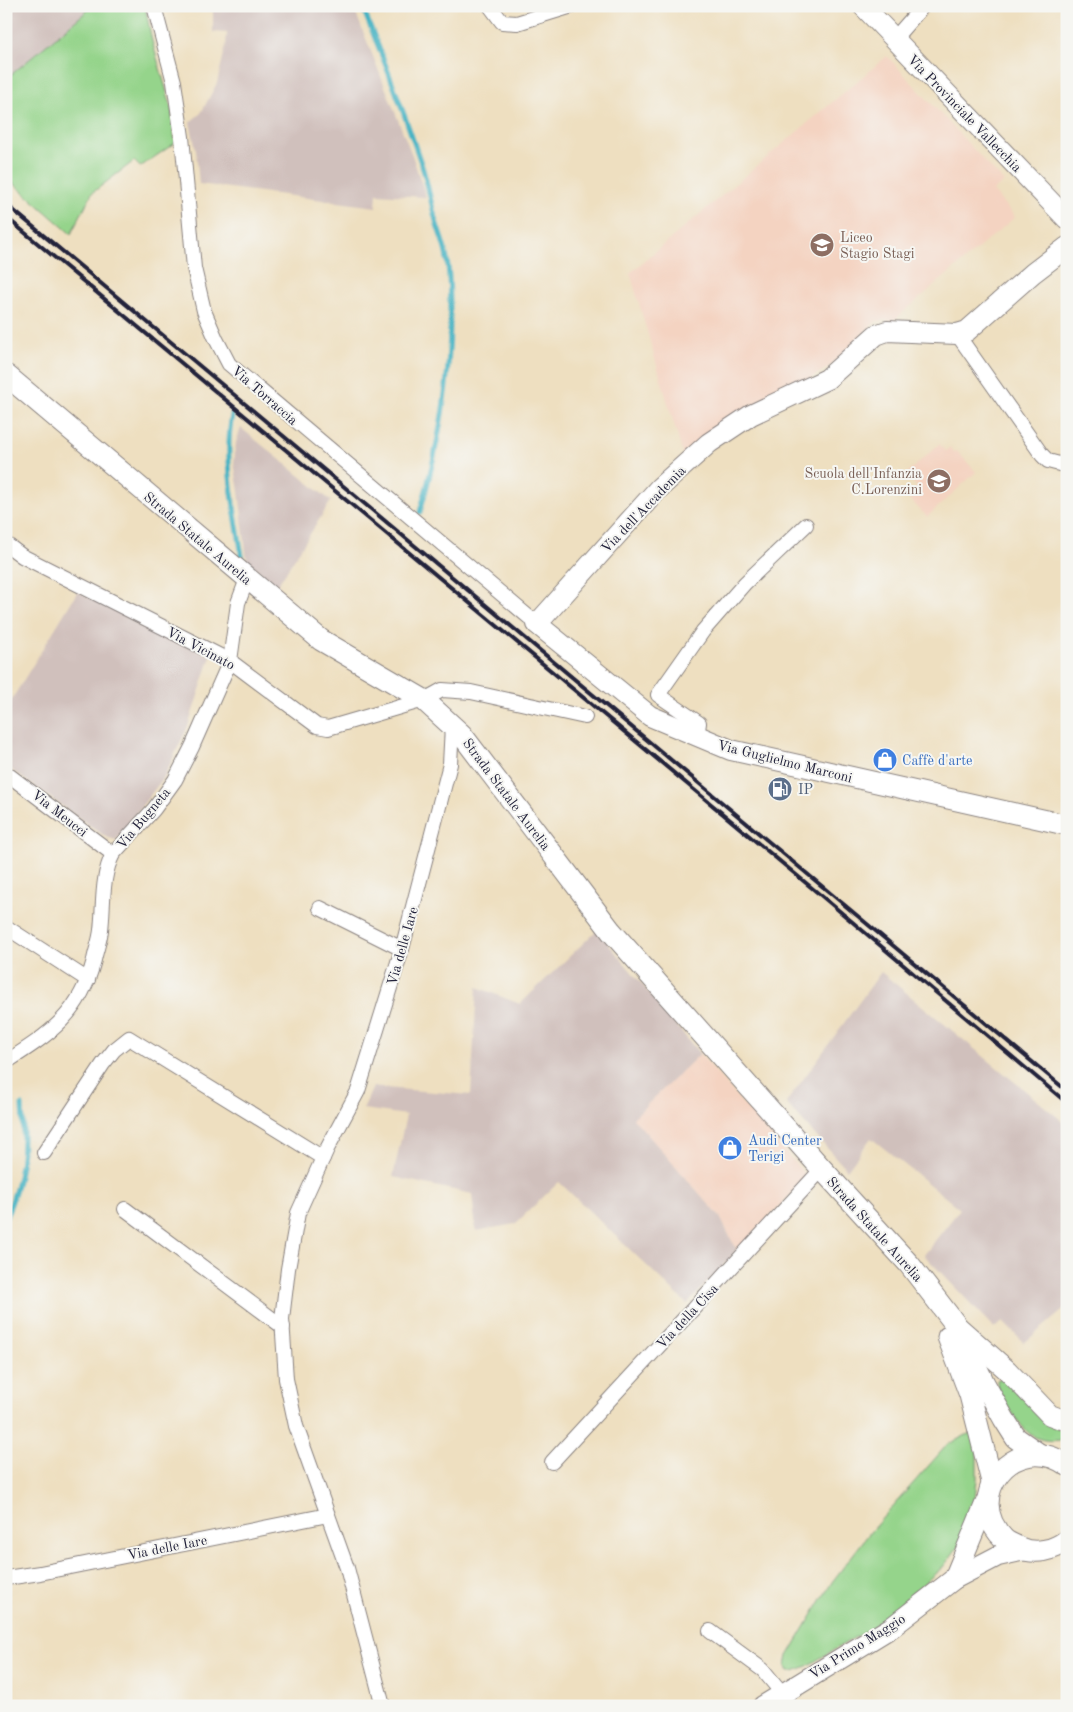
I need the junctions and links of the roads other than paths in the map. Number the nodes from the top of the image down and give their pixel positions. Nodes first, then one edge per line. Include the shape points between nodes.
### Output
1 (154, 6) edge
2 (490, 6) edge
3 (572, 6) edge
4 (863, 6) edge
5 (923, 6) edge
6 (894, 39) junction
7 (1067, 220) edge
8 (1067, 247) edge
9 (957, 334) junction
10 (6, 375) edge
11 (1067, 466) edge
12 (806, 524) dead end
13 (6, 544) edge
14 (247, 579) junction
15 (537, 624) junction
16 (230, 661) junction
17 (424, 700) junction
18 (585, 717) dead end
19 (452, 726) junction
20 (697, 737) junction
21 (6, 773) edge
22 (1067, 825) edge
23 (113, 854) junction
24 (320, 908) dead end
25 (6, 926) edge
26 (402, 949) junction
27 (88, 980) junction
28 (6, 1062) edge
29 (44, 1153) dead end
30 (323, 1158) junction
31 (822, 1169) junction
32 (125, 1209) dead end
33 (933, 1294) junction
34 (956, 1325) junction
35 (283, 1327) junction
36 (1067, 1420) edge
37 (1057, 1458) edge
38 (552, 1462) dead end
39 (990, 1490) junction
40 (328, 1515) junction
41 (1065, 1544) edge
42 (1025, 1550) junction
43 (6, 1578) edge
44 (954, 1579) junction
45 (710, 1631) dead end
46 (782, 1693) junction
47 (383, 1706) edge
48 (762, 1706) edge

1 - 15 street, Via Torraccia via 175,91 194,268 204,311 229,364
2 - 3 street via 502,22 517,23
4 - 6 street, Via Provinciale Vallecchia
5 - 6 street
6 - 7 street, Via Provinciale Vallecchia
8 - 9 street via 967,330
9 - 11 street via 1042,455 1048,461
9 - 15 street, Via dell'Accademia via 887,331 876,335 827,379 751,415 709,443 659,488
10 - 14 main road, Strada Statale Aurelia
12 - 20 street via 745,583 709,624 658,695 700,723
13 - 16 street, Via Vicinato via 22,556
14 - 16 street, Via Bugneta via 238,603
14 - 17 main road, Strada Statale Aurelia via 321,640
15 - 20 street, Via Guglielmo Marconi via 650,716
16 - 17 street, Via Vicinato via 317,726 328,728
16 - 23 street, Via Bugneta via 175,780 154,809
17 - 18 street via 442,690 471,692
17 - 19 main road, Strada Statale Aurelia
19 - 26 street, Via delle Iare via 450,764
19 - 31 main road, Strada Statale Aurelia via 612,931
20 - 22 street, Via Guglielmo Marconi via 732,750
21 - 23 street, Via Meucci
23 - 27 street, Via Bugneta via 105,880 101,933
24 - 26 street
25 - 27 street
26 - 30 street, Via delle Iare via 358,1091
27 - 28 street, Via Bugneta via 65,1017 43,1038
29 - 30 street via 103,1064 129,1038
30 - 35 street, Via delle Iare via 298,1213 288,1269
31 - 33 main road, Strada Statale Aurelia
31 - 38 street, Via della Cisa
32 - 35 street
33 - 34 main road, Strada Statale Aurelia
33 - 39 main road, Strada Statale Aurelia via 970,1395
34 - 36 street via 1007,1370 1050,1415
34 - 37 main road, Strada Statale Aurelia via 1016,1438
35 - 40 street, Via delle Iare via 286,1379 296,1426
37 - 39 main road via 1020,1457 1004,1467
39 - 42 main road, Strada Statale Aurelia via 991,1520 995,1527 1004,1539
39 - 44 street, Via Primo Maggio
40 - 43 street, Via delle Iare
40 - 47 street, Via delle Iare via 347,1568
41 - 42 main road via 1043,1551
42 - 44 street, Via Primo Maggio via 998,1556
44 - 46 street, Via Primo Maggio via 892,1627
45 - 46 street via 763,1670
46 - 48 street, Via Primo Maggio

